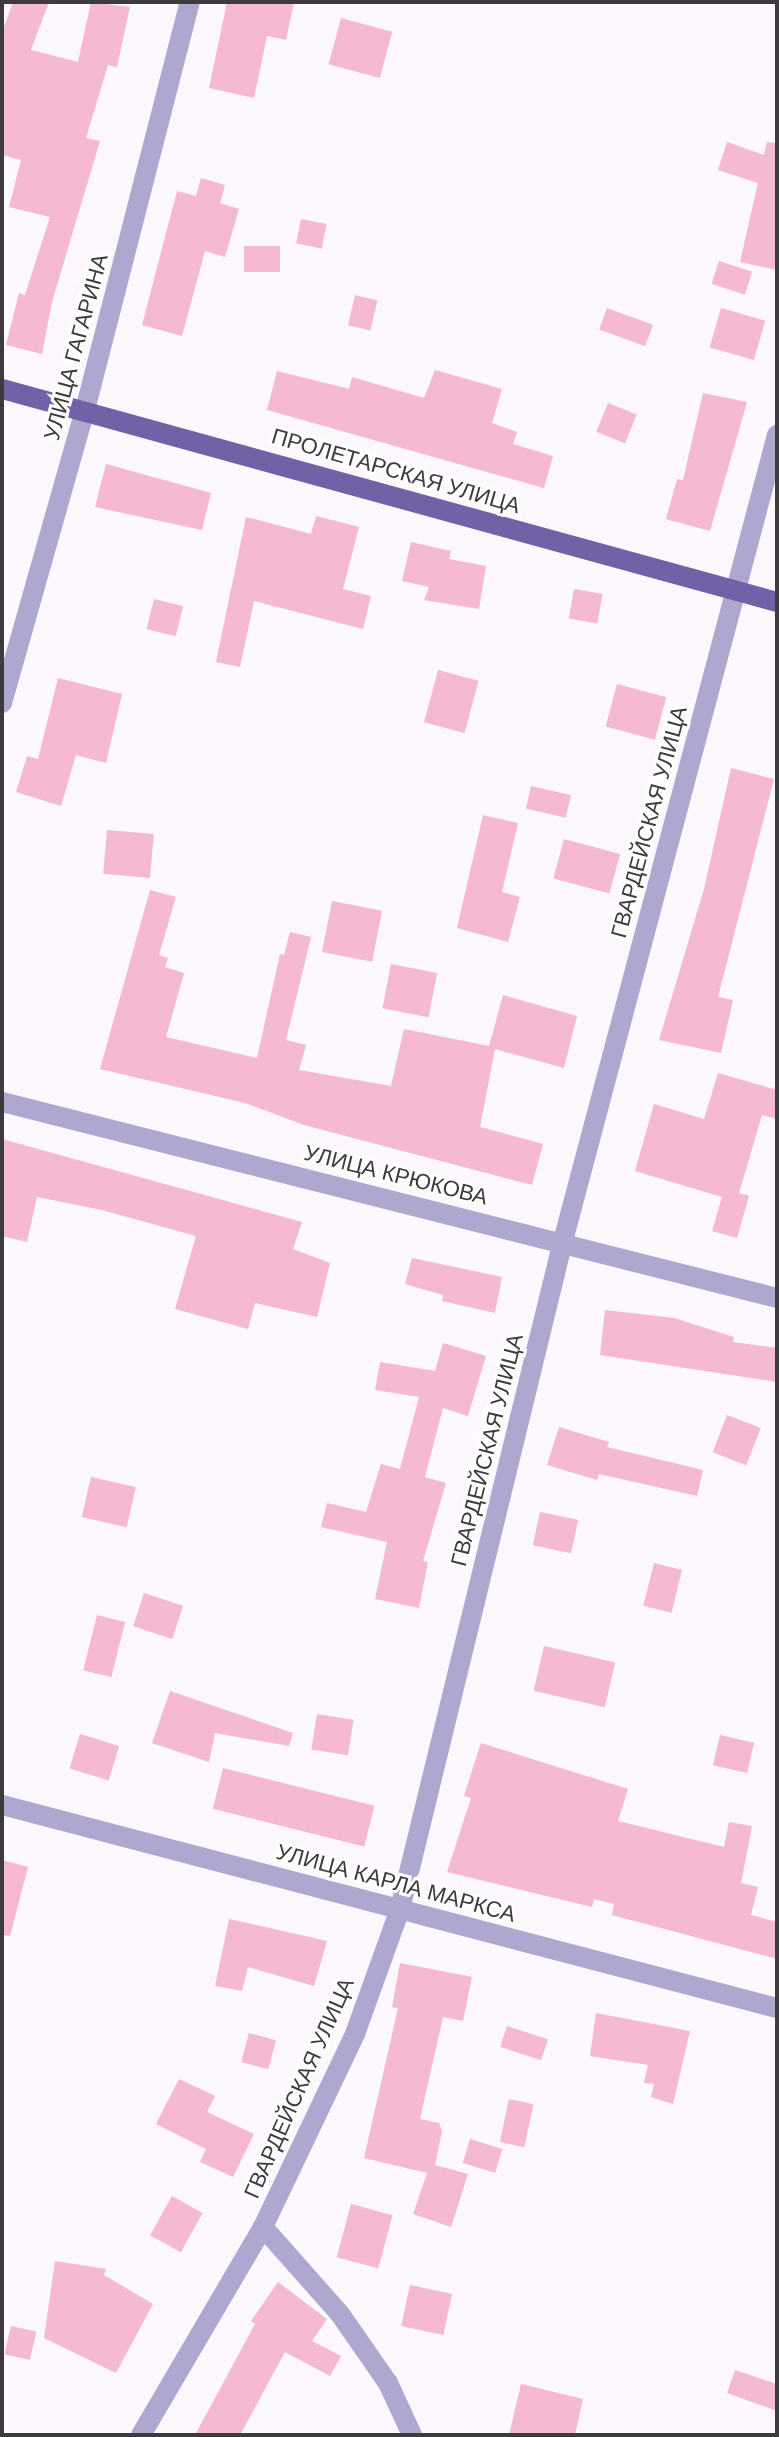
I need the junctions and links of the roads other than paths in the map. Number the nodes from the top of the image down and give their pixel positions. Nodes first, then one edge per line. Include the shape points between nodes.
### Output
1 (190, 2) edge
2 (2, 389) edge
3 (85, 410) junction
4 (777, 435) edge
5 (735, 591) junction
6 (777, 602) edge
7 (2, 703) edge
8 (2, 1102) edge
9 (563, 1241) junction
10 (777, 1298) edge
11 (2, 1805) edge
12 (400, 1909) junction
13 (777, 2008) edge
14 (263, 2227) junction
15 (141, 2435) edge
16 (412, 2435) edge

1 - 3 street, УЛИЦА ГАГАРИНА
2 - 3 main road, ПРОЛЕТАРСКАЯ УЛИЦА
3 - 5 main road, ПРОЛЕТАРСКАЯ УЛИЦА
3 - 7 street, УЛИЦА ГАГАРИНА
4 - 5 street, ГВАРДЕЙСКАЯ УЛИЦА
5 - 6 main road, ПРОЛЕТАРСКАЯ УЛИЦА
5 - 9 street, ГВАРДЕЙСКАЯ УЛИЦА
8 - 9 street, УЛИЦА КРЮКОВА
9 - 10 street, УЛИЦА КРЮКОВА
9 - 12 street, ГВАРДЕЙСКАЯ УЛИЦА
11 - 12 street, УЛИЦА КАРЛА МАРКСА
12 - 13 street, УЛИЦА КАРЛА МАРКСА
12 - 14 street, ГВАРДЕЙСКАЯ УЛИЦА via 355,2034
14 - 15 street, ГВАРДЕЙСКАЯ УЛИЦА
14 - 16 street via 340,2314 388,2383

